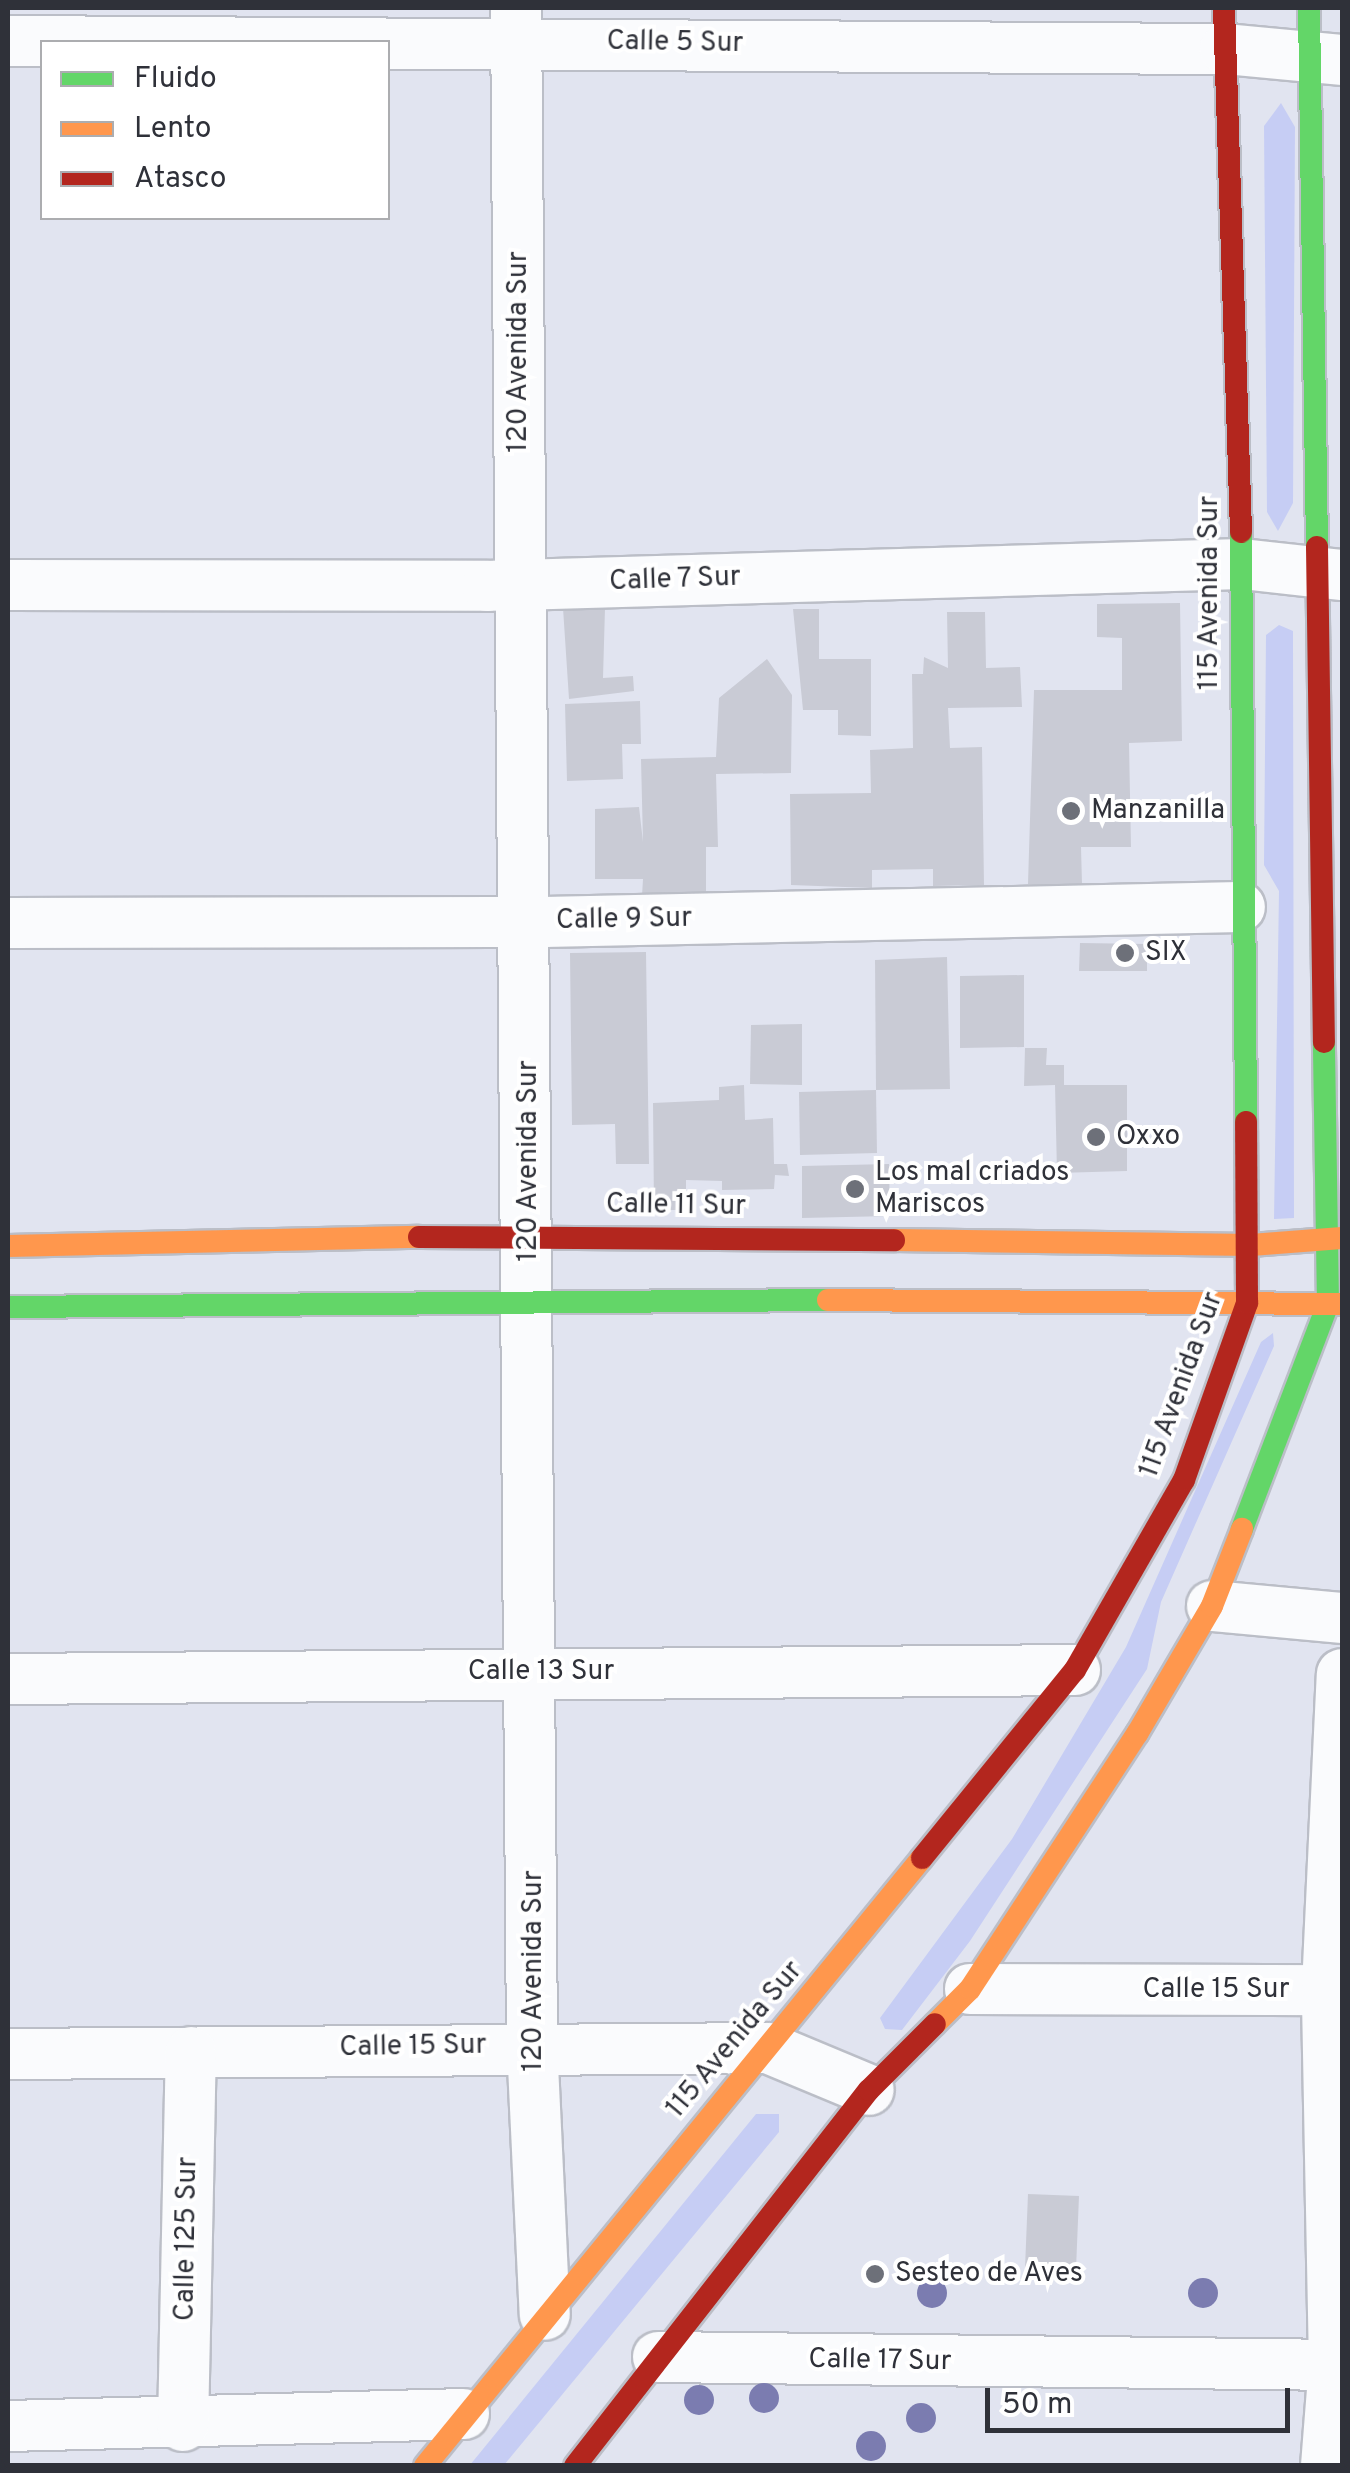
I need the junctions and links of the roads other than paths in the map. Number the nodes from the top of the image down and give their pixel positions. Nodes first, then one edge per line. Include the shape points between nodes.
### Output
1 (1309, 8) edge
2 (517, 25) edge
3 (1224, 28) edge
4 (8, 41) edge
5 (1327, 59) edge
6 (1242, 564) junction
7 (1333, 575) edge
8 (521, 585) junction
9 (8, 586) edge
10 (1240, 907) junction
11 (1330, 909) edge
12 (526, 922) junction
13 (8, 923) edge
14 (530, 1234) junction
15 (1336, 1238) edge
16 (1252, 1245) junction
17 (8, 1246) edge
18 (530, 1297) junction
19 (1247, 1304) junction
20 (1335, 1304) edge
21 (8, 1307) edge
22 (1212, 1606) junction
23 (1342, 1618) edge
24 (1075, 1670) junction
25 (534, 1671) junction
26 (1342, 1674) edge
27 (8, 1679) edge
28 (970, 1988) junction
29 (1335, 1989) edge
30 (532, 2044) junction
31 (768, 2048) junction
32 (191, 2052) junction
33 (8, 2054) edge
34 (870, 2090) junction
35 (544, 2315) junction
36 (658, 2357) junction
37 (1338, 2365) edge
38 (464, 2414) junction
39 (8, 2426) edge
40 (183, 2426) junction
41 (425, 2466) edge
42 (575, 2466) edge
43 (1326, 2466) edge

1 - 5 main road
2 - 3 street, Calle 5 Sur
2 - 4 street, Calle 5 Sur
2 - 8 street, 120 Avenida Sur
3 - 5 street, Calle 5 Sur
3 - 6 main road, 115 Avenida Sur
5 - 7 main road
6 - 7 street, Calle 7 Sur
6 - 8 street, Calle 7 Sur
6 - 10 main road, 115 Avenida Sur
7 - 11 main road
8 - 9 street, Calle 7 Sur
8 - 12 street, 120 Avenida Sur
10 - 12 street, Calle 9 Sur
10 - 16 main road, 115 Avenida Sur
11 - 15 main road
12 - 13 street, Calle 9 Sur
12 - 14 street, 120 Avenida Sur
14 - 16 main road, Calle 11 Sur
14 - 17 main road, Calle 11 Sur
14 - 18 street, 120 Avenida Sur
15 - 16 main road, Calle 11 Sur
15 - 20 main road
16 - 19 main road, 115 Avenida Sur
18 - 19 main road
18 - 21 main road
18 - 25 street, 120 Avenida Sur
19 - 20 main road
19 - 24 main road, 115 Avenida Sur via 1184,1480
20 - 22 main road
22 - 23 street
22 - 28 main road
24 - 25 street, Calle 13 Sur
24 - 31 main road, 115 Avenida Sur
25 - 27 street, Calle 13 Sur
25 - 30 street, 120 Avenida Sur
26 - 29 street
28 - 29 street, Calle 15 Sur
28 - 34 main road
29 - 37 street
30 - 31 street, Calle 15 Sur
30 - 32 street, Calle 15 Sur
30 - 35 street, 120 Avenida Sur
31 - 34 street, Calle 15 Sur
31 - 35 main road, 115 Avenida Sur
32 - 33 street, Calle 15 Sur
32 - 40 street, Calle 125 Sur
34 - 36 main road
35 - 38 main road, 115 Avenida Sur
36 - 37 street, Calle 17 Sur
36 - 42 main road
37 - 43 street
38 - 40 street
38 - 41 main road, 115 Avenida Sur
39 - 40 street

